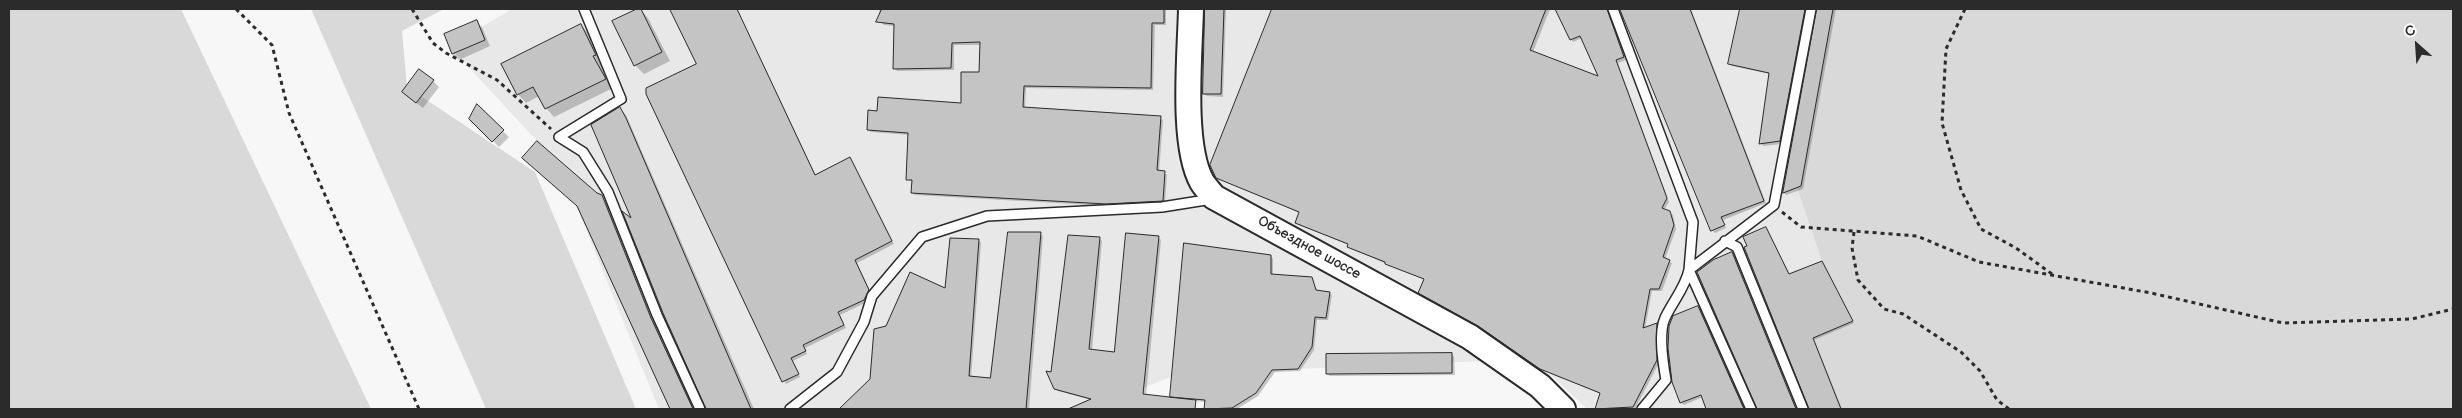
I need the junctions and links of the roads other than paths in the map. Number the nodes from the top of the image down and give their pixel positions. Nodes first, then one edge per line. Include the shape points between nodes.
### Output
1 (584, 9) edge
2 (1191, 9) edge
3 (1613, 9) edge
4 (1811, 9) edge
5 (1217, 198) junction
6 (1726, 242) junction
7 (1688, 270) junction
8 (700, 409) edge
9 (790, 409) edge
10 (1563, 409) edge
11 (1642, 409) edge
12 (1751, 409) edge
13 (1803, 409) edge

1 - 8 lane via 621,99 559,137 583,152 608,192 657,315
2 - 5 street, Объездное шоссе via 1189,135 1202,182
3 - 7 lane via 1693,222
4 - 6 lane via 1774,205
5 - 9 lane via 1162,207 988,216 922,237 872,296 864,322 837,372
5 - 10 street, Объездное шоссе via 1470,337 1540,386
6 - 7 lane
6 - 13 lane via 1737,247
7 - 11 lane via 1686,282 1664,320 1662,355 1666,380
7 - 12 lane

